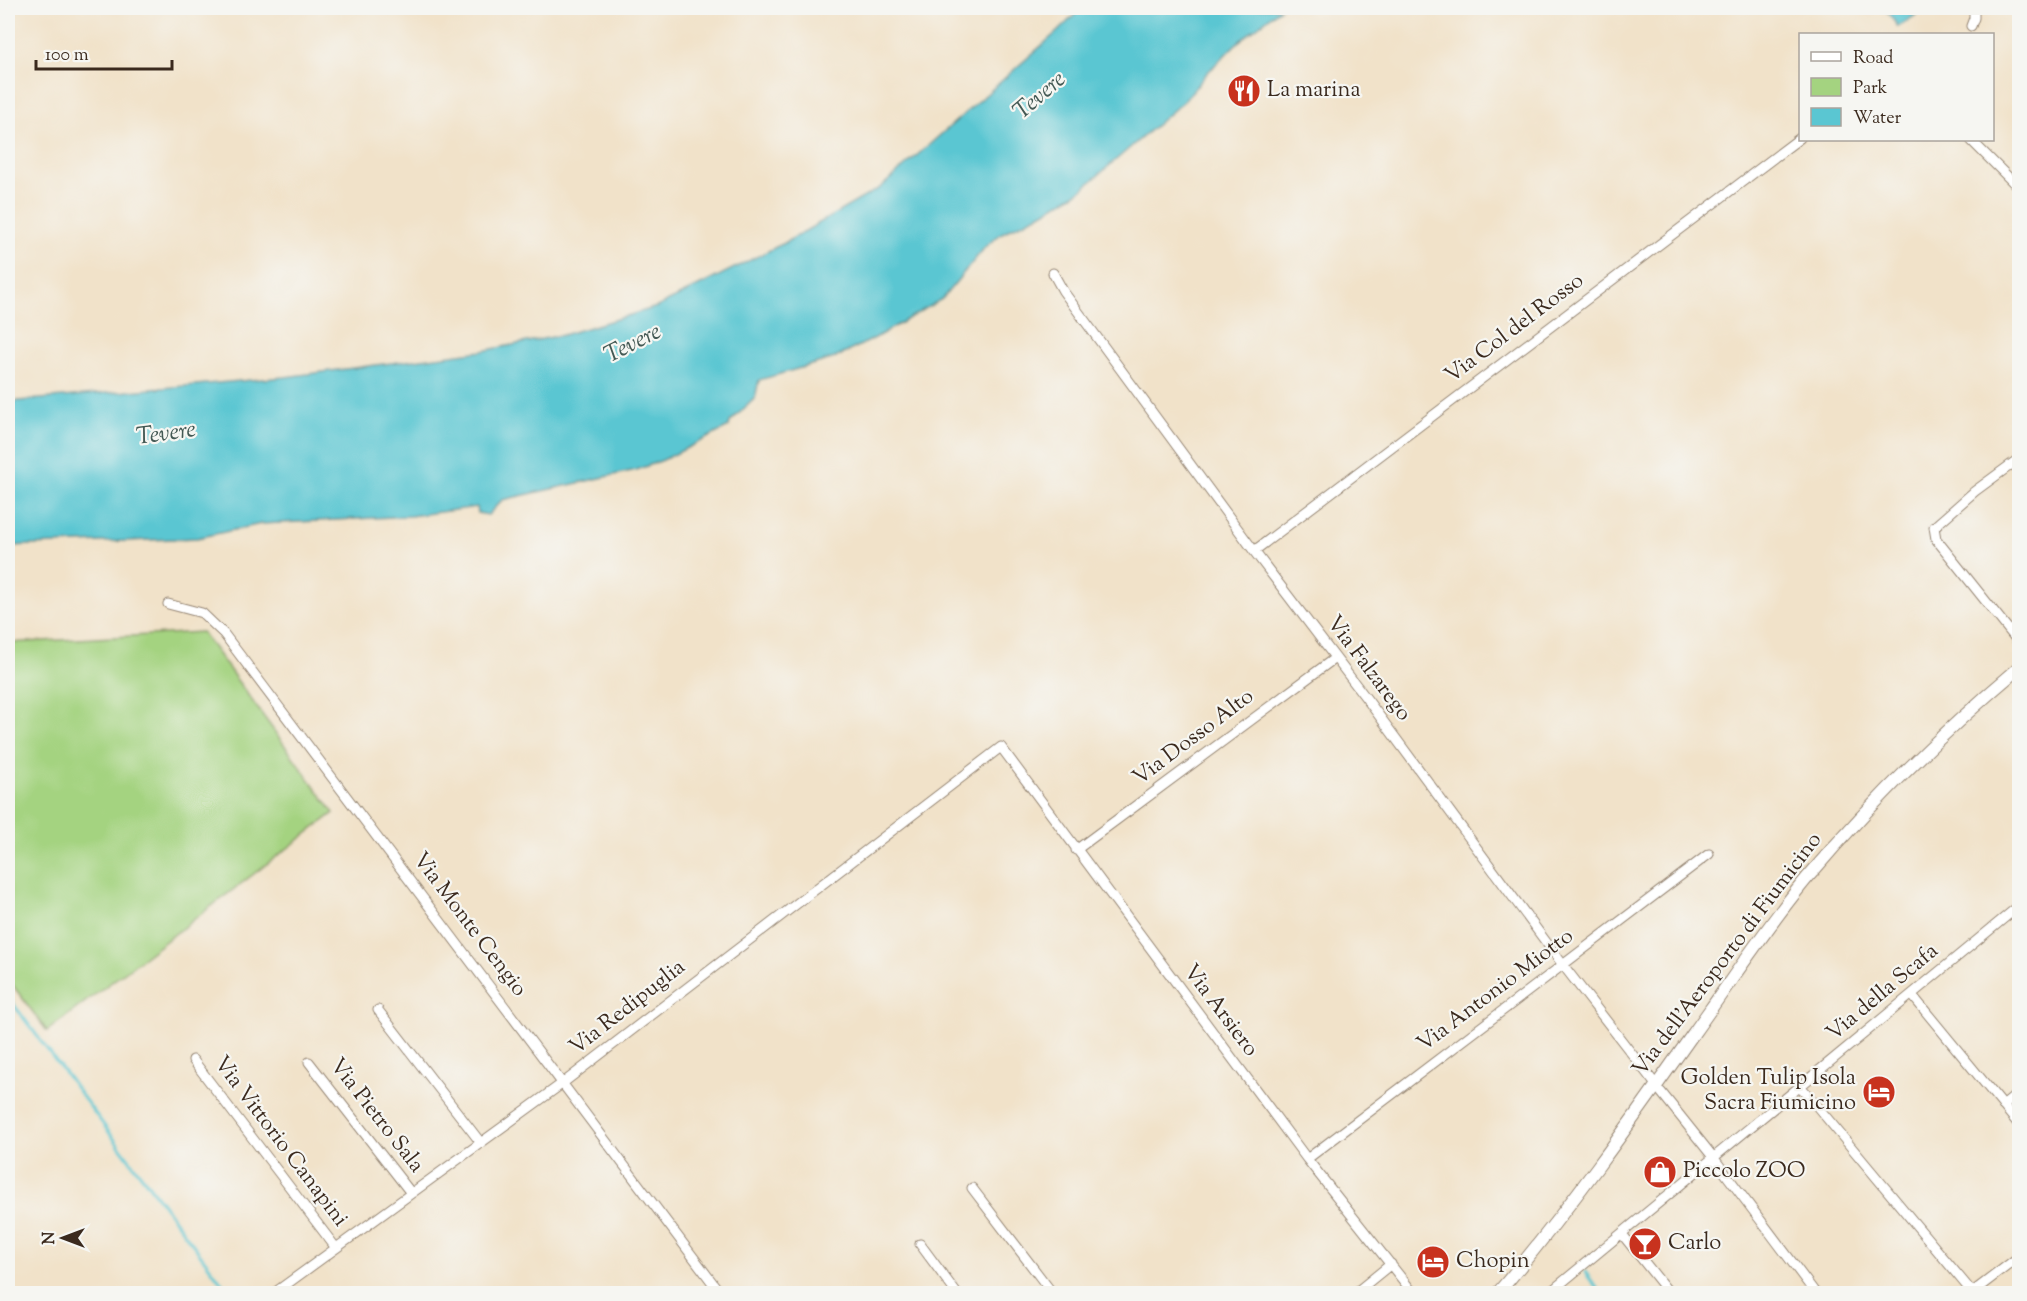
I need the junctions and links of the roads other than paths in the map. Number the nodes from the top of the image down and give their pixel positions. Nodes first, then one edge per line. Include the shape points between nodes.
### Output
1 (1974, 8) edge
2 (1971, 26) dead end
3 (1799, 139) edge
4 (1972, 141) edge
5 (2019, 189) edge
6 (1053, 273) dead end
7 (2019, 458) edge
8 (1254, 551) junction
9 (168, 604) dead end
10 (2019, 645) edge
11 (1335, 658) junction
12 (2019, 667) edge
13 (1001, 747) joint
14 (1076, 850) junction
15 (1709, 854) dead end
16 (2019, 905) edge
17 (1563, 965) junction
18 (1912, 995) junction
19 (378, 1010) dead end
20 (193, 1060) dead end
21 (309, 1062) dead end
22 (563, 1083) junction
23 (1801, 1087) junction
24 (1659, 1088) junction
25 (2019, 1092) edge
26 (2003, 1106) junction
27 (2019, 1126) edge
28 (481, 1143) junction
29 (1713, 1157) junction
30 (1307, 1159) junction
31 (972, 1188) dead end
32 (411, 1193) junction
33 (1622, 1234) junction
34 (920, 1244) dead end
35 (336, 1248) junction
36 (2019, 1256) edge
37 (1391, 1264) junction
38 (1981, 1285) junction
39 (273, 1293) edge
40 (722, 1293) edge
41 (957, 1293) edge
42 (1053, 1293) edge
43 (1354, 1293) edge
44 (1414, 1293) edge
45 (1497, 1293) edge
46 (1548, 1293) edge
47 (1670, 1293) edge
48 (1816, 1293) edge
49 (1971, 1293) edge
50 (1988, 1293) edge

1 - 2 street
3 - 8 street, Via Col del Rosso
4 - 5 street
6 - 8 street, Via Falzarego
7 - 10 street via 1934,527 1936,539
8 - 11 street, Via Falzarego
9 - 22 street, Via Monte Cengio via 202,613 224,634
11 - 14 street, Via Dosso Alto
11 - 17 street, Via Falzarego
12 - 24 main road, Via dell'Aeroporto di Fiumicino via 1905,771 1805,880
13 - 14 street, Via Arsiero
13 - 22 street, Via Redipuglia
14 - 30 street, Via Arsiero
15 - 17 street, Via Antonio Miotto
16 - 18 street, Via della Scafa
17 - 24 street, Via Falzarego
17 - 30 street, Via Antonio Miotto
18 - 23 street, Via della Scafa
18 - 26 street
19 - 28 street
20 - 35 street, Via Vittorio Canapini
21 - 32 street, Via Pietro Sala
22 - 28 street, Via Redipuglia
22 - 40 street, Via Monte Cengio
23 - 29 street, Via della Scafa
23 - 49 street
24 - 29 street, Via Falzarego
24 - 45 main road, Via dell'Aeroporto di Fiumicino
25 - 26 street
26 - 27 street
28 - 32 street, Via Redipuglia
29 - 33 street, Via della Scafa
29 - 48 street, Via Falzarego
30 - 37 street, Via Arsiero
31 - 42 street
32 - 35 street, Via Redipuglia
33 - 46 street, Via della Scafa
33 - 47 street
34 - 41 street
35 - 39 street, Via Redipuglia
36 - 38 street
37 - 43 street
37 - 44 street, Via Arsiero
38 - 49 street
38 - 50 street

